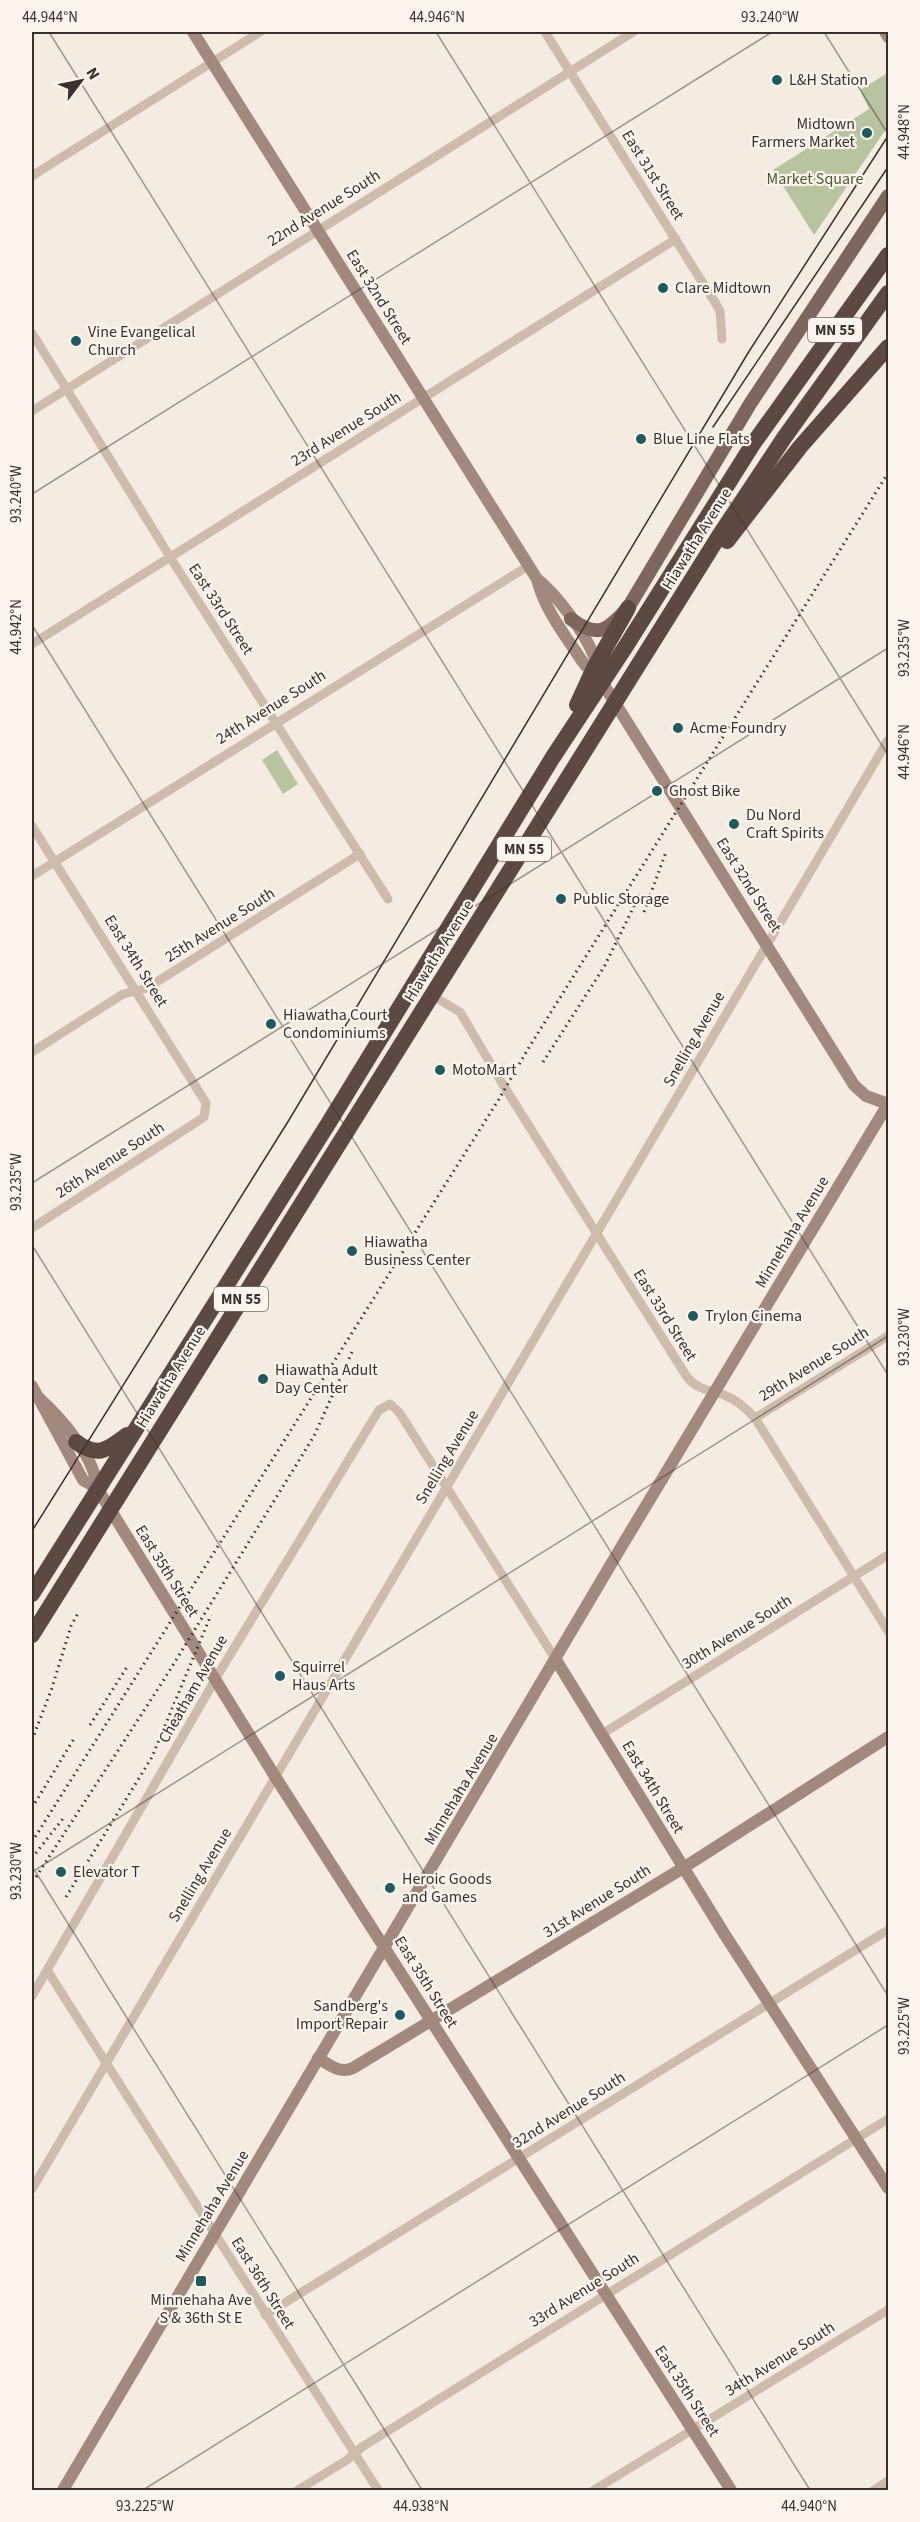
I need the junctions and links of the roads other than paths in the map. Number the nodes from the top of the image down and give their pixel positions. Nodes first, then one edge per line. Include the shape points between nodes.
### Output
1 (193, 32) edge
2 (260, 32) edge
3 (545, 32) edge
4 (633, 32) edge
5 (885, 32) edge
6 (888, 37) edge
7 (212, 62) junction
8 (570, 70) junction
9 (32, 176) edge
10 (888, 196) edge
11 (317, 230) junction
12 (676, 239) junction
13 (888, 255) edge
14 (888, 293) edge
15 (32, 333) edge
16 (722, 339) dead end
17 (888, 347) edge
18 (66, 389) junction
19 (423, 398) junction
20 (32, 411) edge
21 (170, 556) junction
22 (528, 566) junction
23 (537, 579) junction
24 (676, 605) junction
25 (628, 608) junction
26 (571, 619) junction
27 (32, 644) edge
28 (598, 675) junction
29 (615, 702) junction
30 (276, 723) junction
31 (888, 740) edge
32 (32, 826) edge
33 (360, 854) junction
34 (54, 862) junction
35 (32, 876) edge
36 (388, 899) dead end
37 (767, 945) junction
38 (135, 991) junction
39 (433, 996) junction
40 (32, 1052) edge
41 (888, 1104) edge
42 (204, 1117) joint
43 (32, 1228) edge
44 (597, 1235) junction
45 (888, 1336) edge
46 (32, 1386) edge
47 (714, 1393) junction
48 (35, 1401) edge
49 (390, 1404) joint
50 (755, 1418) junction
51 (137, 1427) junction
52 (75, 1442) junction
53 (447, 1485) junction
54 (97, 1488) junction
55 (109, 1509) junction
56 (888, 1555) edge
57 (853, 1577) junction
58 (32, 1594) edge
59 (888, 1631) edge
60 (32, 1635) edge
61 (556, 1660) junction
62 (216, 1681) junction
63 (602, 1734) junction
64 (888, 1737) edge
65 (276, 1778) junction
66 (683, 1868) junction
67 (888, 1930) edge
68 (386, 1947) junction
69 (47, 1970) junction
70 (32, 1996) edge
71 (770, 2005) junction
72 (431, 2021) junction
73 (318, 2058) junction
74 (106, 2063) junction
75 (888, 2119) edge
76 (856, 2139) junction
77 (519, 2159) junction
78 (888, 2188) edge
79 (32, 2189) edge
80 (214, 2234) junction
81 (605, 2295) junction
82 (888, 2310) edge
83 (266, 2315) junction
84 (692, 2430) junction
85 (354, 2453) junction
86 (888, 2481) edge
87 (63, 2490) edge
88 (298, 2490) edge
89 (378, 2490) edge
90 (594, 2490) edge
91 (731, 2490) edge
92 (874, 2490) edge

1 - 7 street, East 32nd Street
2 - 7 street
3 - 8 street, East 31st Street
4 - 8 street, 22nd Avenue South
5 - 6 street
7 - 9 street
7 - 11 street, East 32nd Street
8 - 11 street, 22nd Avenue South
8 - 12 street, East 31st Street
10 - 25 main road via 750,404
11 - 18 street, 22nd Avenue South
11 - 19 street, East 32nd Street
12 - 16 street, East 31st Street via 720,311
12 - 19 street, 23rd Avenue South
13 - 28 highway, Hiawatha Avenue / MN 55 via 753,444
14 - 24 highway, Hiawatha Avenue / MN 55 via 794,424
15 - 18 street, East 33rd Street
17 - 24 highway via 807,439
18 - 20 street, 22nd Avenue South
18 - 21 street, East 33rd Street
19 - 21 street, 23rd Avenue South
19 - 22 street, East 32nd Street
21 - 27 street, 23rd Avenue South
21 - 30 street, East 33rd Street
22 - 23 street, East 32nd Street
22 - 30 street, 24th Avenue South
23 - 26 street, East 32nd Street via 550,589
23 - 28 street, East 32nd Street via 541,596 576,652
24 - 29 highway, Hiawatha Avenue / MN 55
25 - 26 main road via 602,630 589,631
25 - 28 highway
26 - 28 street, East 32nd Street via 595,658
28 - 29 street, East 32nd Street
28 - 51 highway, Hiawatha Avenue / MN 55 via 553,757
29 - 37 street, East 32nd Street
29 - 39 highway, Hiawatha Avenue / MN 55
30 - 33 street, East 33rd Street
30 - 34 street, 24th Avenue South
31 - 37 street, Snelling Avenue
32 - 34 street, East 34th Street
33 - 36 street, East 33rd Street
33 - 38 street, 25th Avenue South via 147,988
34 - 35 street, 24th Avenue South
34 - 38 street, East 34th Street
37 - 41 street, East 32nd Street via 854,1084 867,1097
37 - 44 street, Snelling Avenue
38 - 40 street, 25th Avenue South via 123,994
38 - 42 street, East 34th Street via 206,1102
39 - 44 street, East 33rd Street via 460,1012
39 - 55 highway, Hiawatha Avenue / MN 55
41 - 47 street, Minnehaha Avenue
42 - 43 street, 26th Avenue South
44 - 47 street, East 33rd Street via 687,1377 698,1388
44 - 53 street, Snelling Avenue
45 - 50 street, 29th Avenue South
46 - 48 street, East 35th Street
47 - 50 street, East 33rd Street via 741,1404
47 - 61 street, Minnehaha Avenue
48 - 52 street, East 35th Street via 59,1416
48 - 54 street, East 35th Street via 83,1480
49 - 53 street, East 34th Street
49 - 62 street, Cheatham Avenue via 379,1410
50 - 57 street, East 33rd Street
51 - 52 highway via 101,1451
51 - 54 highway, Hiawatha Avenue / MN 55
52 - 54 street, East 35th Street via 93,1467
53 - 61 street, East 34th Street
53 - 65 street, Snelling Avenue
54 - 55 street, East 35th Street
54 - 58 highway, Hiawatha Avenue / MN 55
55 - 60 highway, Hiawatha Avenue / MN 55
55 - 62 street, East 35th Street
56 - 57 street, 30th Avenue South
57 - 59 street, East 33rd Street
57 - 63 street, 30th Avenue South
61 - 63 street, East 34th Street
61 - 68 street, Minnehaha Avenue
62 - 65 street, East 35th Street
62 - 69 street, Cheatham Avenue
63 - 66 street, East 34th Street
64 - 66 street, 31st Avenue South
65 - 68 street, East 35th Street
65 - 74 street, Snelling Avenue
66 - 71 street, East 34th Street
66 - 72 street, 31st Avenue South
67 - 71 street, 32nd Avenue South
68 - 72 street, East 35th Street
68 - 73 street, Minnehaha Avenue
69 - 70 street, Cheatham Avenue
69 - 74 street, East 36th Street
71 - 76 street, East 34th Street
71 - 77 street, 32nd Avenue South
72 - 73 street, 31st Avenue South via 350,2070 337,2069
72 - 77 street, East 35th Street
73 - 80 street, Minnehaha Avenue
74 - 79 street, Snelling Avenue
74 - 80 street, East 36th Street
75 - 76 street, 33rd Avenue South
76 - 78 street, East 34th Street
76 - 81 street, 33rd Avenue South
77 - 81 street, East 35th Street
77 - 83 street, 32nd Avenue South
80 - 83 street, East 36th Street
80 - 87 street, Minnehaha Avenue
81 - 84 street, East 35th Street
81 - 85 street, 33rd Avenue South
82 - 84 street, 34th Avenue South
83 - 85 street, East 36th Street
84 - 90 street, 34th Avenue South
84 - 91 street, East 35th Street
85 - 88 street, 33rd Avenue South
85 - 89 street, East 36th Street
86 - 92 street

